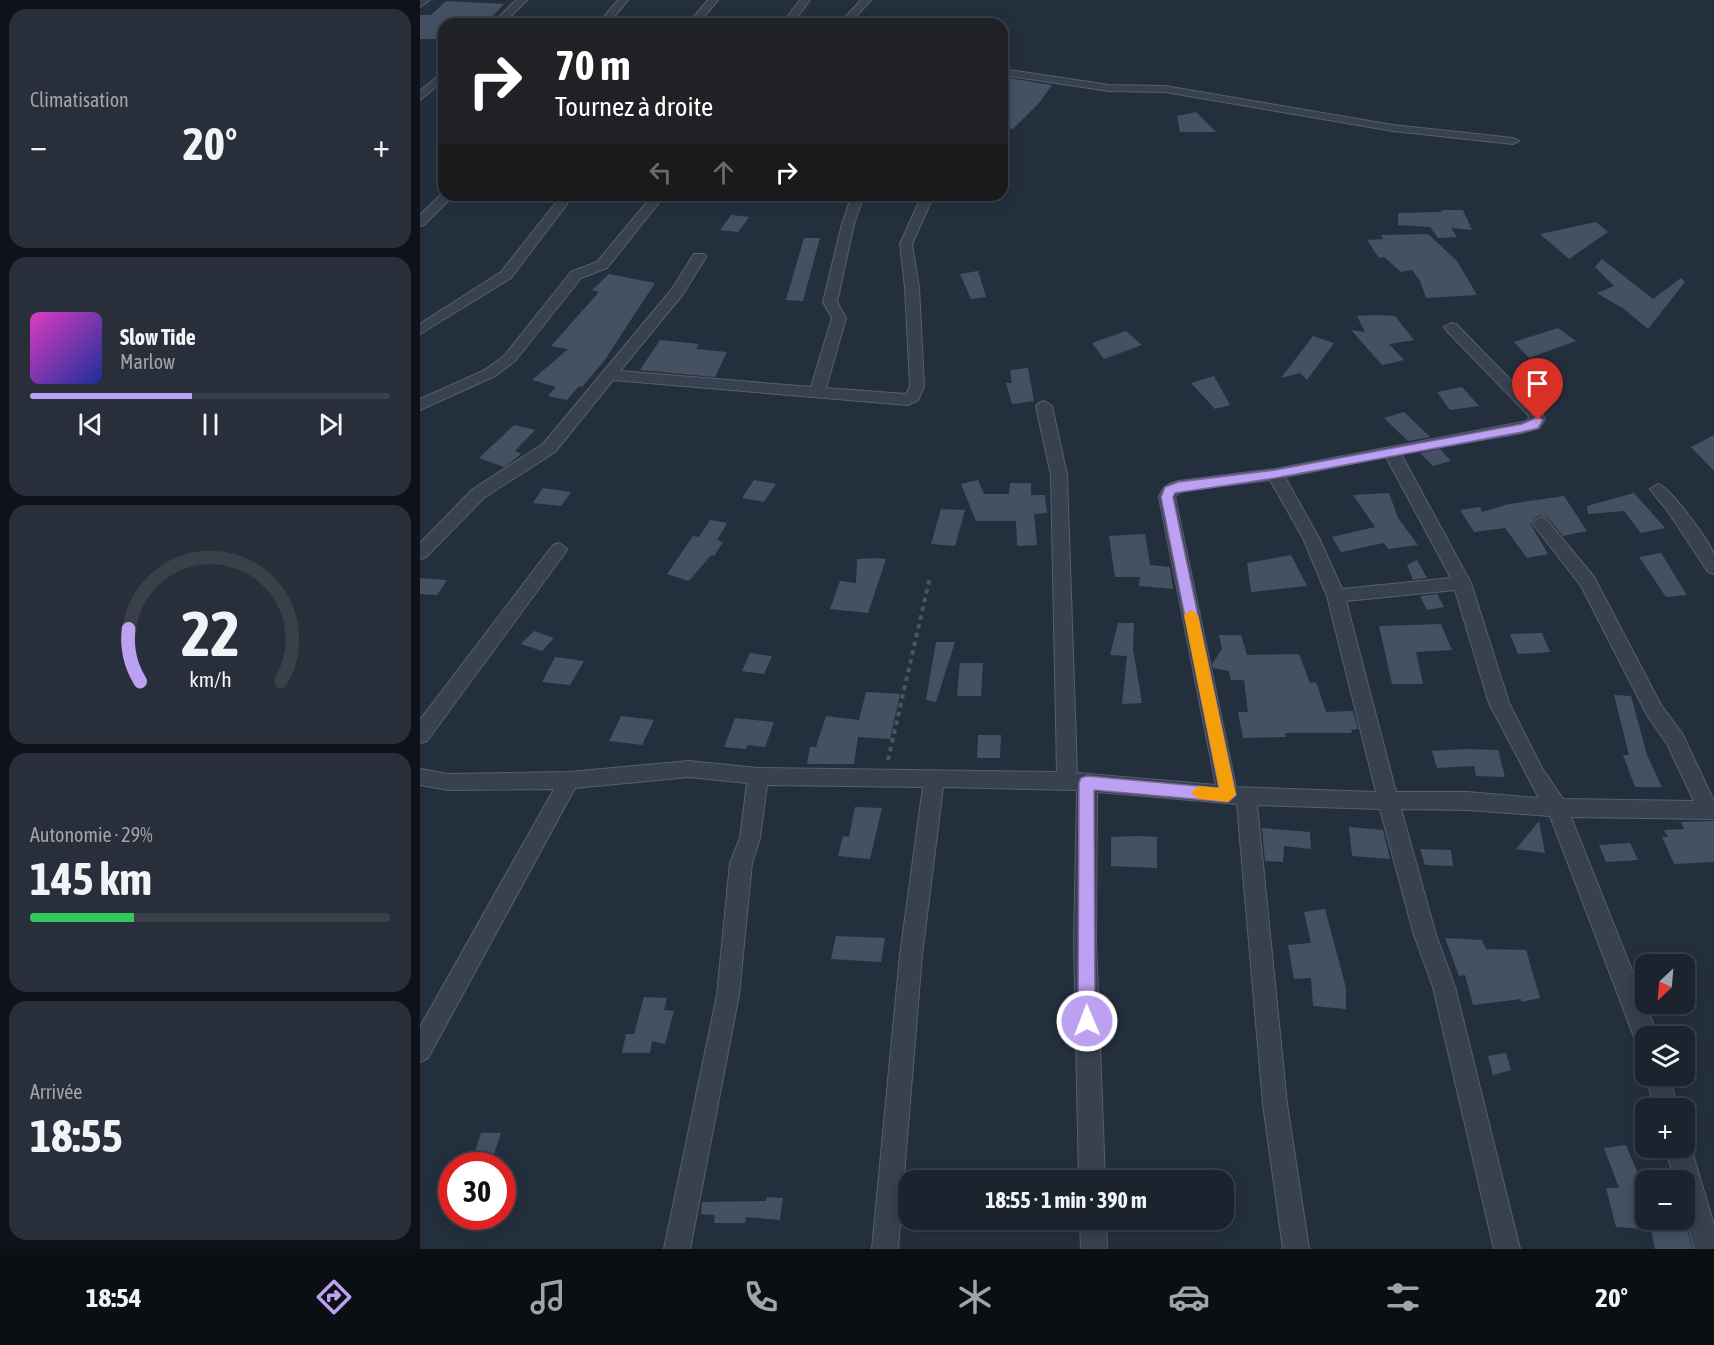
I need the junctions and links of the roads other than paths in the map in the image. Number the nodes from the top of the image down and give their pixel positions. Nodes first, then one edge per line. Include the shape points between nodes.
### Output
1 (425, 0) edge
2 (522, 0) edge
3 (623, 0) edge
4 (713, 0) edge
5 (805, 0) edge
6 (866, 0) edge
7 (420, 4) edge
8 (503, 18) edge
9 (608, 18) edge
10 (698, 18) edge
11 (792, 18) edge
12 (850, 18) edge
13 (1008, 73) edge
14 (438, 80) edge
15 (420, 97) edge
16 (1513, 141) dead end
17 (442, 201) edge
18 (563, 201) edge
19 (654, 201) edge
20 (856, 201) edge
21 (925, 201) edge
22 (420, 222) edge
23 (699, 257) dead end
24 (1451, 327) dead end
25 (420, 330) edge
26 (608, 375) junction
27 (420, 388) edge
28 (817, 393) junction
29 (441, 395) junction
30 (420, 405) edge
31 (1044, 406) dead end
32 (1390, 451) junction
33 (1275, 474) junction
34 (1658, 489) dead end
35 (1540, 523) dead end
36 (559, 549) dead end
37 (420, 553) edge
38 (1714, 568) edge
39 (1462, 583) junction
40 (1336, 596) junction
41 (420, 735) edge
42 (758, 776) junction
43 (420, 777) edge
44 (934, 779) junction
45 (569, 780) junction
46 (1077, 782) junction
47 (1237, 796) junction
48 (1388, 801) junction
49 (1557, 808) junction
50 (1711, 810) edge
51 (1642, 1026) edge
52 (420, 1050) edge
53 (1681, 1158) edge
54 (1092, 1170) edge
55 (1093, 1230) edge
56 (677, 1249) edge
57 (885, 1249) edge
58 (1094, 1249) edge
59 (1296, 1249) edge
60 (1507, 1249) edge
61 (1708, 1249) edge

1 - 7 street
2 - 8 street
3 - 9 street
4 - 10 street
5 - 11 street
6 - 12 street
13 - 16 street via 1109,88 1165,89 1393,128
14 - 15 street
17 - 22 street
18 - 25 street via 506,275
19 - 29 street via 607,261 576,275 510,358 490,373
20 - 28 street via 830,302 839,318 838,325
21 - 28 street via 906,244 917,386 913,397 903,400
23 - 26 street via 678,291
24 - 32 street via 1538,420 1522,428
26 - 28 street
26 - 37 street via 549,448 478,493
27 - 29 street
29 - 30 street
31 - 46 street via 1059,475
32 - 33 street
32 - 39 street
33 - 40 street via 1311,538
33 - 47 street via 1178,486 1167,497
34 - 38 street
35 - 50 street via 1588,582
36 - 41 street
39 - 40 street
39 - 49 street via 1499,703
40 - 48 street
42 - 44 street
42 - 45 street via 689,770
42 - 56 street via 750,838 741,863 728,995
43 - 45 street via 448,782
44 - 46 street
44 - 57 street via 911,955
45 - 52 street
46 - 47 street
46 - 54 street
47 - 48 street
47 - 59 street
48 - 49 street via 1467,801
48 - 60 street via 1425,935 1444,987
49 - 50 street
49 - 51 street
53 - 61 street
55 - 58 street

